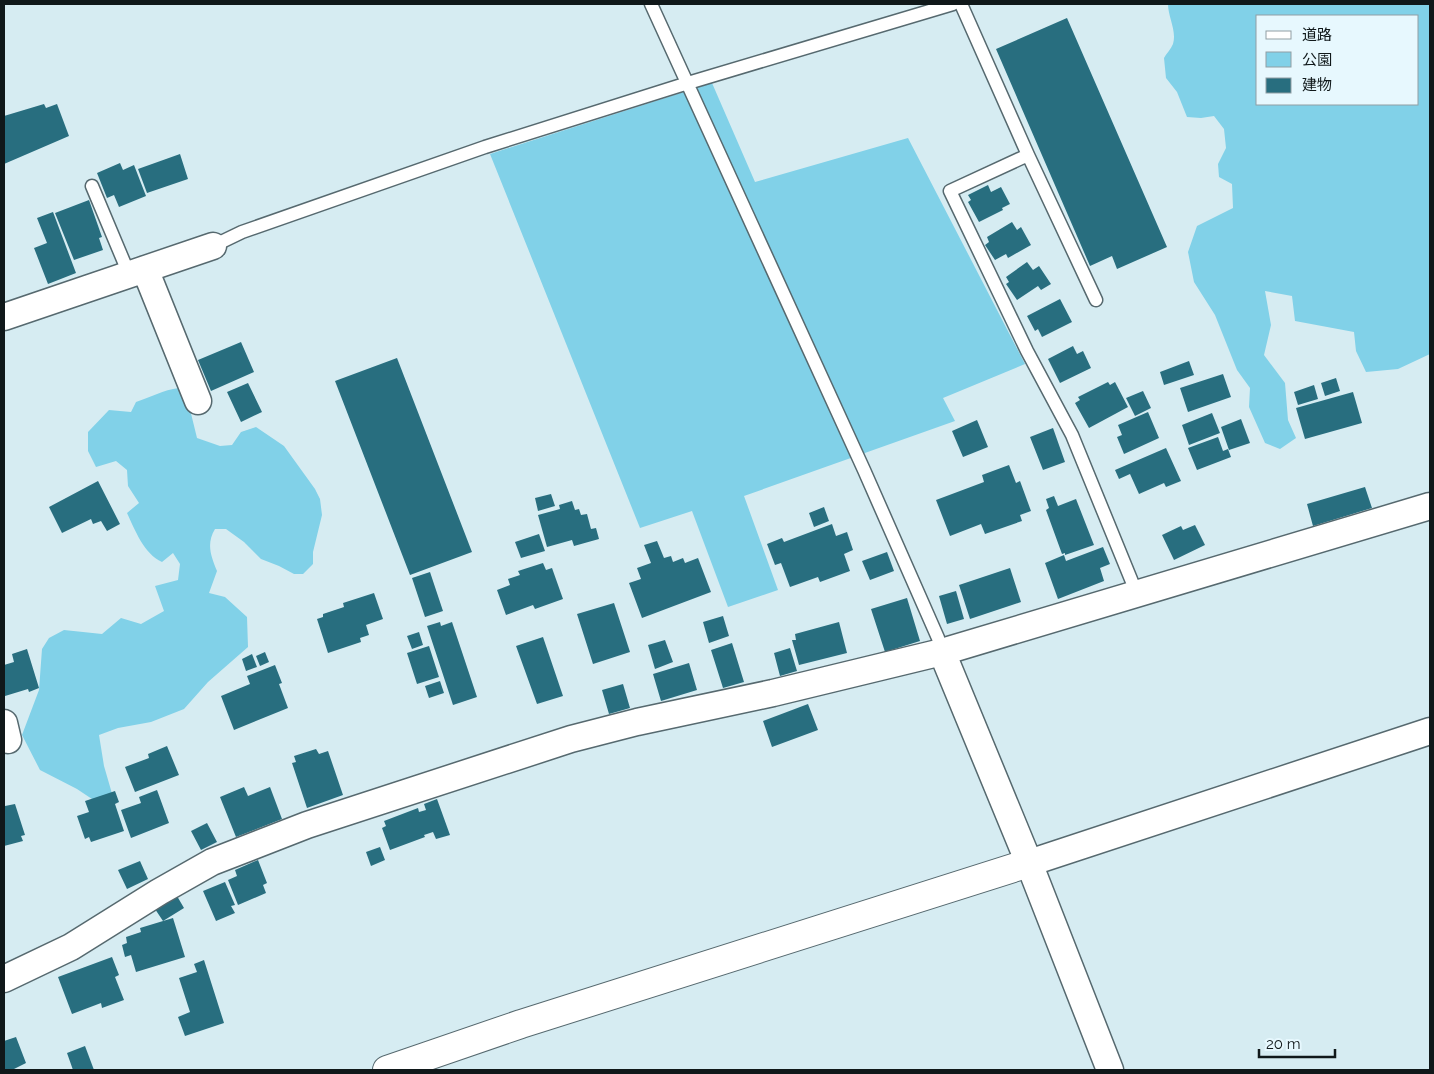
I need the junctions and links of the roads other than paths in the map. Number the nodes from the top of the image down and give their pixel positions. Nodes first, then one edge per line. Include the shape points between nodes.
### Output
1 (651, 4) edge
2 (953, 4) edge
3 (960, 4) edge
4 (688, 83) junction
5 (1028, 155) junction
6 (92, 186) dead end
7 (213, 246) joint
8 (137, 272) junction
9 (1096, 300) dead end
10 (4, 318) edge
11 (198, 401) dead end
12 (1430, 506) edge
13 (1137, 594) junction
14 (942, 652) junction
15 (1430, 731) edge
16 (1030, 863) junction
17 (4, 979) edge
18 (387, 1070) edge
19 (1110, 1070) edge

1 - 4 lane
2 - 4 lane
3 - 5 lane
4 - 7 lane via 485,147 242,232
4 - 14 lane via 864,470
5 - 9 lane
5 - 13 lane via 950,191 1072,435
6 - 8 lane
7 - 8 street
8 - 10 street
8 - 11 street
12 - 13 street
13 - 14 street
14 - 16 street
14 - 17 street via 571,739 308,825 212,862 71,947
15 - 16 street
16 - 18 street via 521,1024
16 - 19 street

